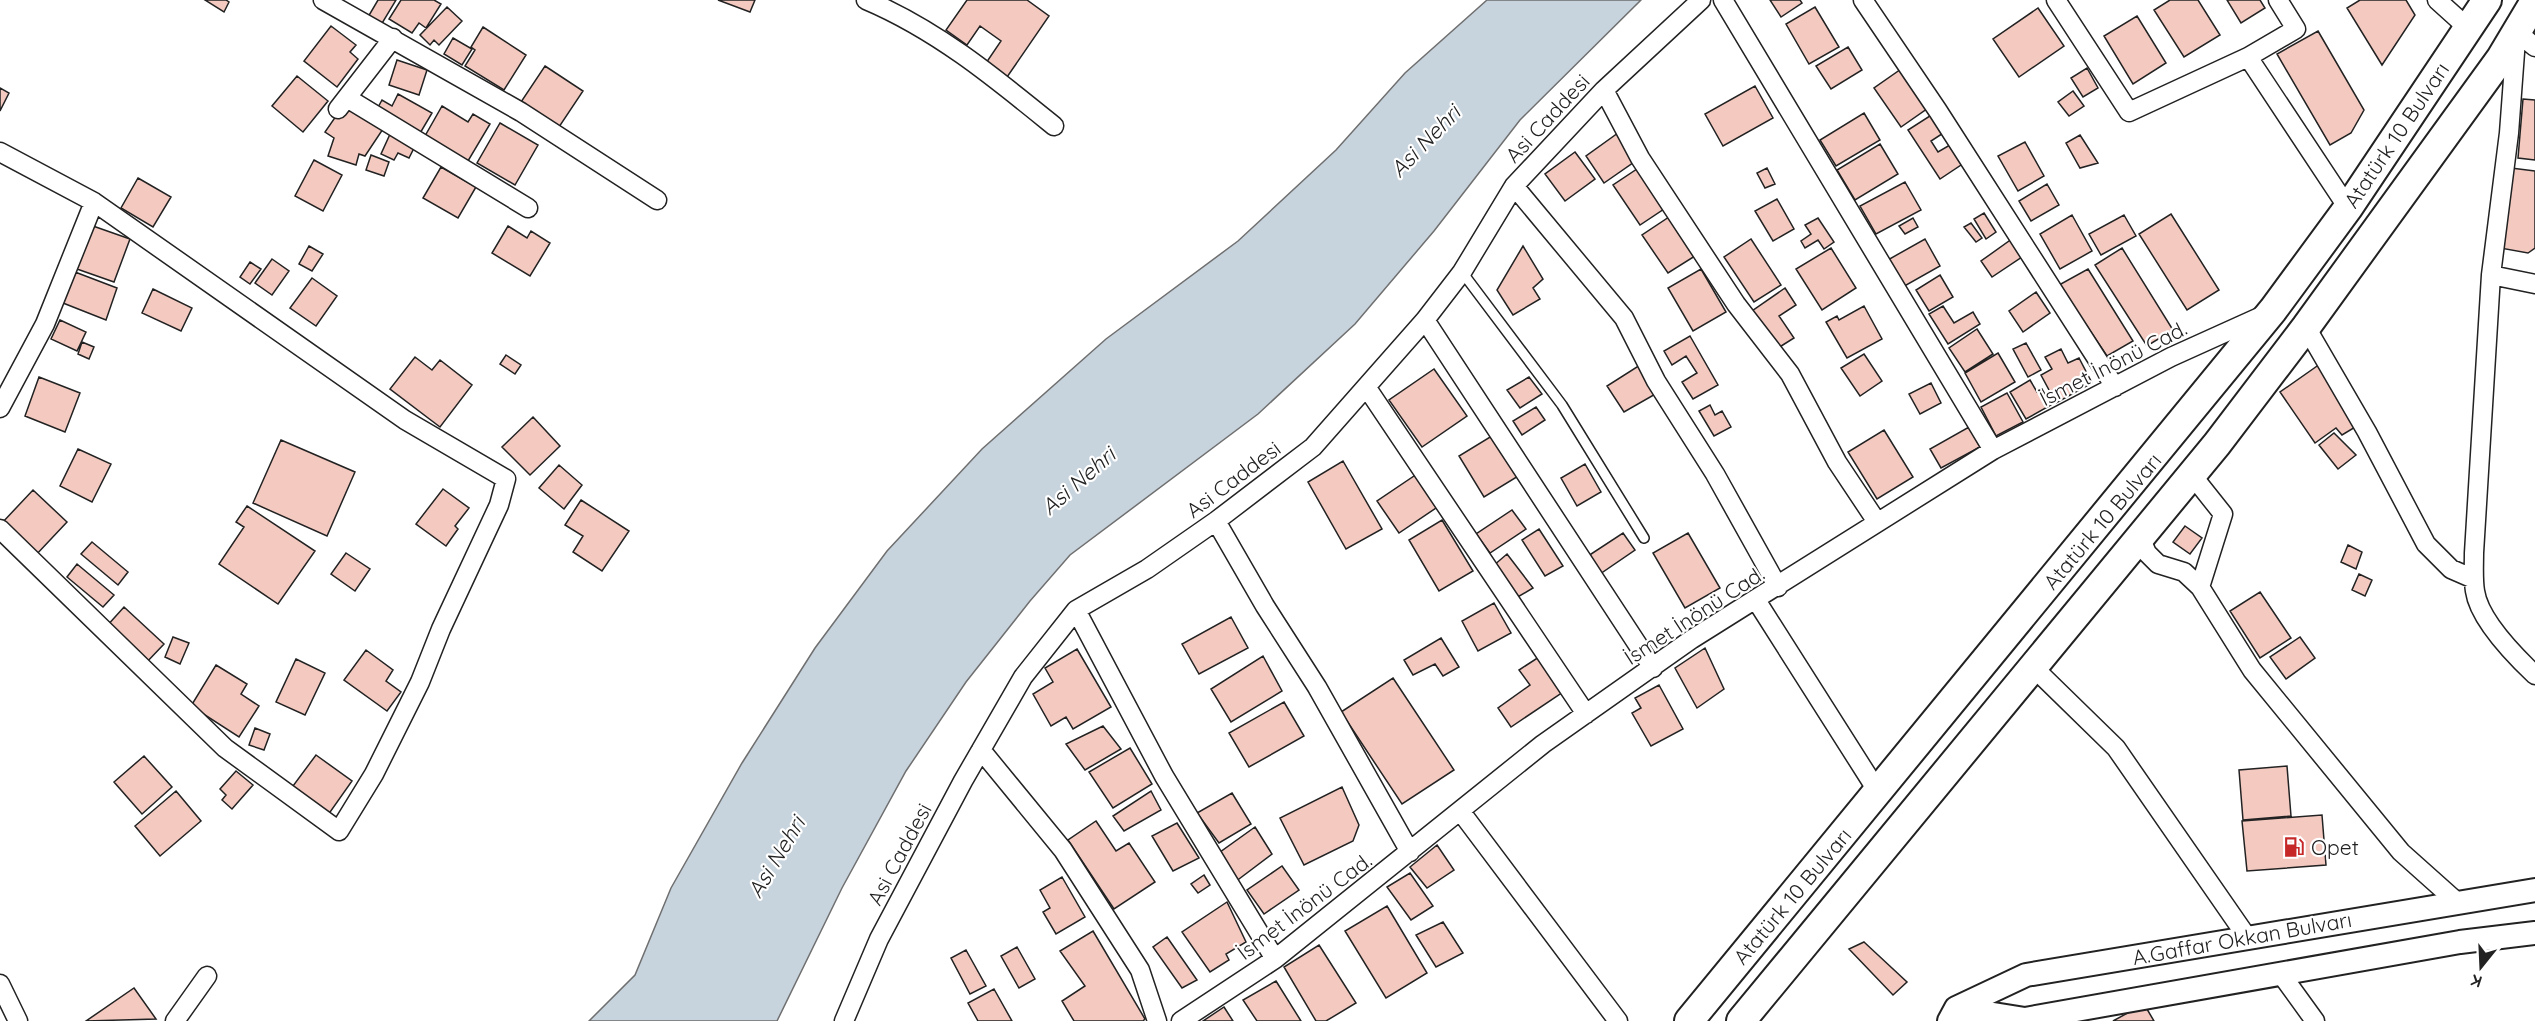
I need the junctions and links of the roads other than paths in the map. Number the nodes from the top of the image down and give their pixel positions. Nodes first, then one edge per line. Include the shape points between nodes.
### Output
1 (322, 0) edge
2 (866, 0) edge
3 (1701, 0) edge
4 (1723, 0) edge
5 (1863, 0) edge
6 (2056, 0) edge
7 (2278, 0) edge
8 (2437, 0) edge
9 (2487, 0) edge
10 (2535, 1) edge
11 (2468, 28) junction
12 (393, 38) junction
13 (2526, 39) edge
14 (2248, 57) junction
15 (1604, 90) junction
16 (1054, 126) dead end
17 (0, 152) edge
18 (1514, 186) junction
19 (657, 200) dead end
20 (94, 202) junction
21 (528, 208) dead end
22 (2348, 208) junction
23 (1462, 272) junction
24 (2491, 275) junction
25 (2535, 284) edge
26 (2273, 310) junction
27 (1425, 320) junction
28 (2306, 327) junction
29 (2115, 387) junction
30 (1367, 388) junction
31 (0, 408) edge
32 (1993, 450) junction
33 (2192, 475) junction
34 (1216, 521) junction
35 (1877, 522) junction
36 (0, 529) edge
37 (2140, 537) junction
38 (1644, 538) dead end
39 (2475, 579) junction
40 (1778, 587) junction
41 (2200, 587) junction
42 (1756, 600) junction
43 (1076, 610) junction
44 (2032, 667) junction
45 (1653, 668) junction
46 (2535, 675) edge
47 (1586, 714) junction
48 (981, 750) junction
49 (1878, 792) junction
50 (1461, 812) junction
51 (1410, 852) junction
52 (2535, 890) edge
53 (2457, 902) junction
54 (2535, 933) edge
55 (2247, 938) junction
56 (1275, 959) junction
57 (2281, 974) junction
58 (207, 976) dead end
59 (0, 984) edge
60 (1952, 1015) edge
61 (18, 1021) edge
62 (175, 1021) edge
63 (844, 1021) edge
64 (1157, 1021) edge
65 (1182, 1021) edge
66 (1617, 1021) edge
67 (1689, 1021) edge
68 (1741, 1021) edge
69 (2315, 1021) edge

1 - 12 street
2 - 16 street via 896,13 967,56
3 - 15 street, Asi Caddesi
4 - 32 street
5 - 29 street
6 - 14 street via 2129,112
7 - 14 street via 2296,29
8 - 11 street
9 - 11 highway, Atatürk 10 Bulvarı
10 - 13 highway, Atatürk 10 Bulvarı
11 - 22 highway, Atatürk 10 Bulvarı
12 - 19 street via 521,112
12 - 21 street via 342,103
13 - 24 street via 2509,133
13 - 28 highway, Atatürk 10 Bulvarı
14 - 22 street
15 - 18 street, Asi Caddesi
15 - 35 street via 1640,158 1736,304 1790,374 1837,462
17 - 20 street
18 - 23 street, Asi Caddesi
18 - 40 street via 1624,318 1656,381 1715,474
20 - 31 street via 45,324
20 - 36 street via 405,420 506,479 499,505 420,682 374,774 339,831 225,748
22 - 26 highway, Atatürk 10 Bulvarı
23 - 27 street, Asi Caddesi
23 - 38 lane via 1562,405
24 - 25 street
24 - 39 street
26 - 29 street, İsmet İnönü Cad.
26 - 49 highway, Atatürk 10 Bulvarı
27 - 30 street, Asi Caddesi
27 - 45 street
28 - 33 highway, Atatürk 10 Bulvarı
28 - 39 street via 2426,544 2451,570
29 - 32 street, İsmet İnönü Cad.
30 - 34 street, Asi Caddesi via 1313,447
30 - 47 street
32 - 35 street, İsmet İnönü Cad.
33 - 37 highway, Atatürk 10 Bulvarı
33 - 41 street via 2223,514
34 - 43 street, Asi Caddesi via 1147,569
34 - 51 street via 1317,687
35 - 40 street, İsmet İnönü Cad.
37 - 41 street via 2147,553 2158,564 2184,572
37 - 44 highway, Atatürk 10 Bulvarı
39 - 46 street via 2475,594 2489,622
40 - 42 street, İsmet İnönü Cad.
41 - 53 street via 2252,670 2393,843
42 - 45 street, İsmet İnönü Cad.
42 - 49 street
43 - 48 street, Asi Caddesi via 1023,676
43 - 56 street via 1164,776
44 - 55 street via 2116,748
44 - 68 highway, Atatürk 10 Bulvarı
45 - 47 street, İsmet İnönü Cad.
47 - 50 street, İsmet İnönü Cad.
48 - 63 street, Asi Caddesi via 879,939
48 - 64 street via 1063,850 1140,970
49 - 67 highway, Atatürk 10 Bulvarı
50 - 51 street, İsmet İnönü Cad.
50 - 66 street
51 - 56 street, İsmet İnönü Cad.
52 - 53 street, A.Gaffar Okkan Bulvarı
53 - 55 street, A.Gaffar Okkan Bulvarı
54 - 57 street, A.Gaffar Okkan Bulvarı via 2460,942
55 - 60 street, A.Gaffar Okkan Bulvarı via 2026,975
56 - 65 street, İsmet İnönü Cad.
57 - 60 street, A.Gaffar Okkan Bulvarı via 2025,1019
57 - 69 street
58 - 62 street
59 - 61 street

